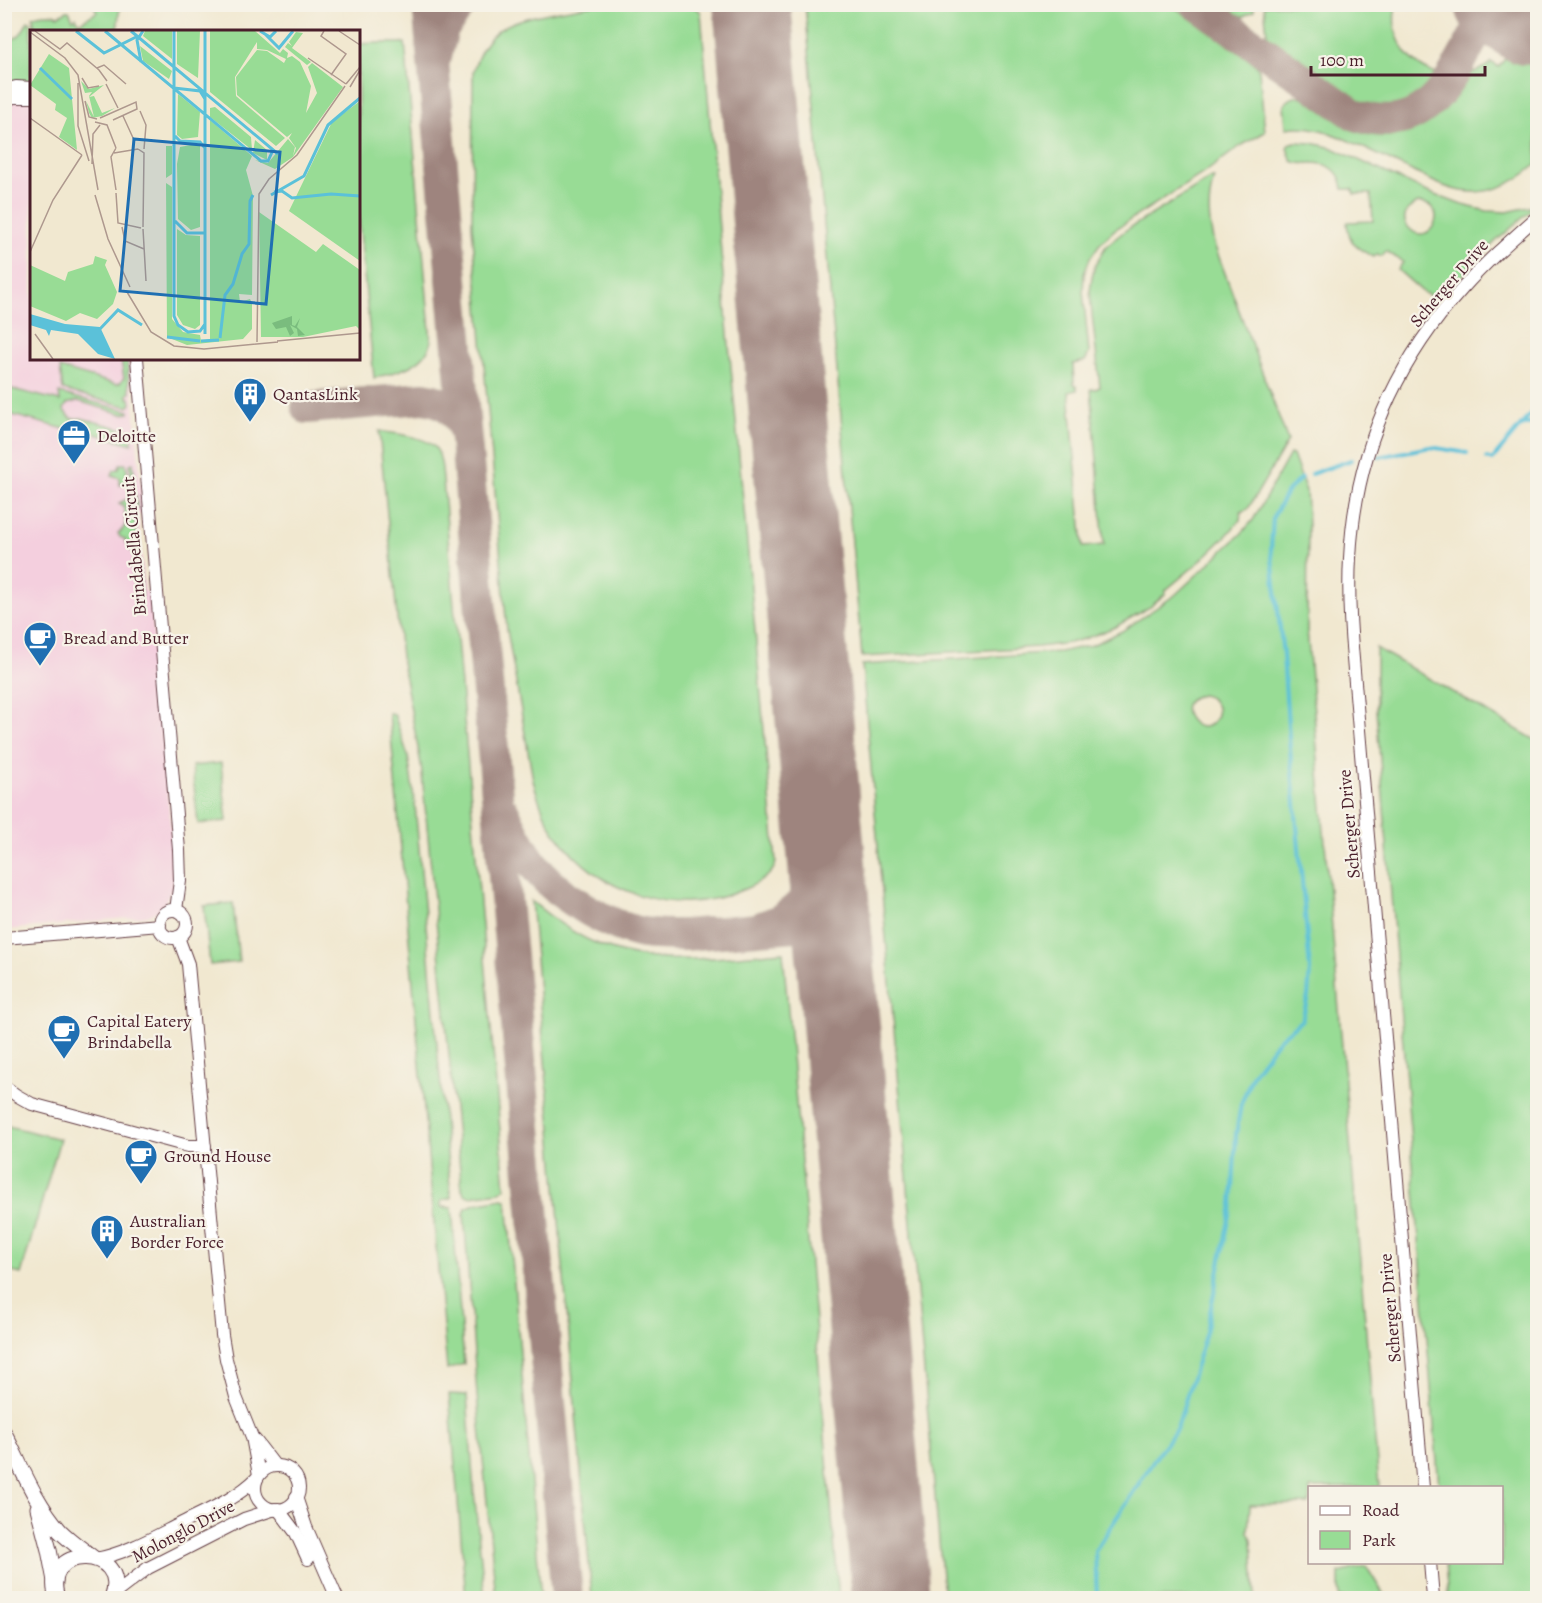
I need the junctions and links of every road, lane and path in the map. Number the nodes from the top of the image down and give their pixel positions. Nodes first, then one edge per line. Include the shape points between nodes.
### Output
1 (30, 88) edge
2 (4, 90) edge
3 (30, 97) edge
4 (4, 100) edge
5 (1538, 216) edge
6 (137, 360) edge
7 (176, 910) junction
8 (160, 925) junction
9 (178, 937) junction
10 (4, 938) edge
11 (4, 1086) edge
12 (205, 1146) junction
13 (4, 1433) edge
14 (252, 1437) junction
15 (275, 1466) junction
16 (258, 1477) junction
17 (1423, 1486) edge
18 (33, 1491) junction
19 (296, 1497) junction
20 (276, 1509) junction
21 (95, 1559) junction
22 (309, 1559) dead end
23 (1430, 1564) edge
24 (55, 1581) junction
25 (113, 1597) edge
26 (57, 1599) edge
27 (337, 1599) edge
28 (1433, 1599) edge

1 - 2 street
3 - 4 street
5 - 17 street, Scherger Drive via 1470,281 1430,330 1396,384 1368,450 1351,539 1351,634
6 - 7 street, Brindabella Circuit via 179,850
7 - 8 street via 165,912
7 - 9 street via 181,911 188,925
8 - 9 street via 167,936
8 - 10 street
9 - 12 street via 188,964
11 - 12 street via 32,1104 188,1146
12 - 14 street via 222,1335
13 - 18 main road
14 - 15 street
14 - 16 street
15 - 16 street
15 - 19 street via 287,1468 296,1477
16 - 20 street via 258,1498 262,1504
16 - 21 street, Molonglo Drive via 231,1498 122,1552
18 - 21 main road via 59,1529
18 - 24 main road
19 - 20 street via 287,1507
19 - 27 street
20 - 22 street via 296,1533
20 - 25 street, Molonglo Drive via 244,1519 148,1568
21 - 24 main road via 81,1557 69,1561
21 - 25 main road via 113,1576
23 - 28 street
24 - 26 main road

